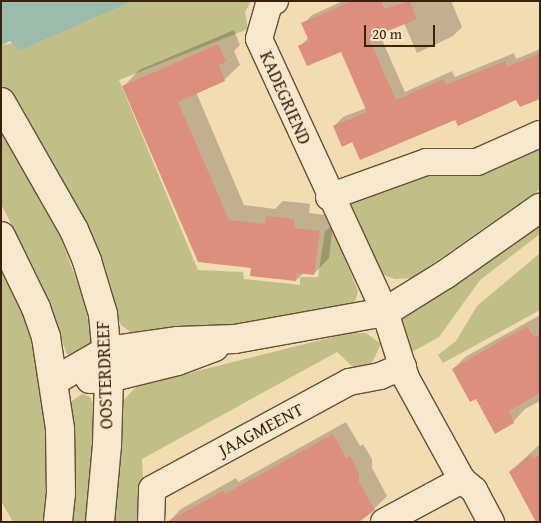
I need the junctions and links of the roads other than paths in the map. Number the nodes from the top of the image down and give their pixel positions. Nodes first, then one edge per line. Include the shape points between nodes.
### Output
1 (275, 1) edge
2 (1, 102) edge
3 (540, 134) edge
4 (329, 197) junction
5 (540, 208) edge
6 (1, 236) edge
7 (385, 312) junction
8 (235, 339) junction
9 (106, 351) junction
10 (403, 366) junction
11 (109, 378) junction
12 (54, 381) junction
13 (462, 480) junction
14 (58, 522) edge
15 (100, 522) edge
16 (151, 522) edge
17 (384, 522) edge
18 (491, 522) edge

1 - 4 street, KADEGRIEND via 269,4 259,40
2 - 9 main road, OOSTERDREEF via 74,230 103,314
3 - 4 street via 477,162 426,162
4 - 7 street, KADEGRIEND
5 - 7 main road
6 - 12 main road via 36,308 46,337
7 - 8 main road
7 - 10 street
8 - 9 main road via 178,341
8 - 11 main road via 177,361
9 - 11 main road, OOSTERDREEF
9 - 12 main road
10 - 13 street via 406,378
10 - 16 street, JAAGMEENT via 380,376 349,382 152,489
11 - 12 main road
11 - 15 main road, OOSTERDREEF via 108,445
12 - 14 main road via 60,429
13 - 17 street
13 - 18 street via 474,490

